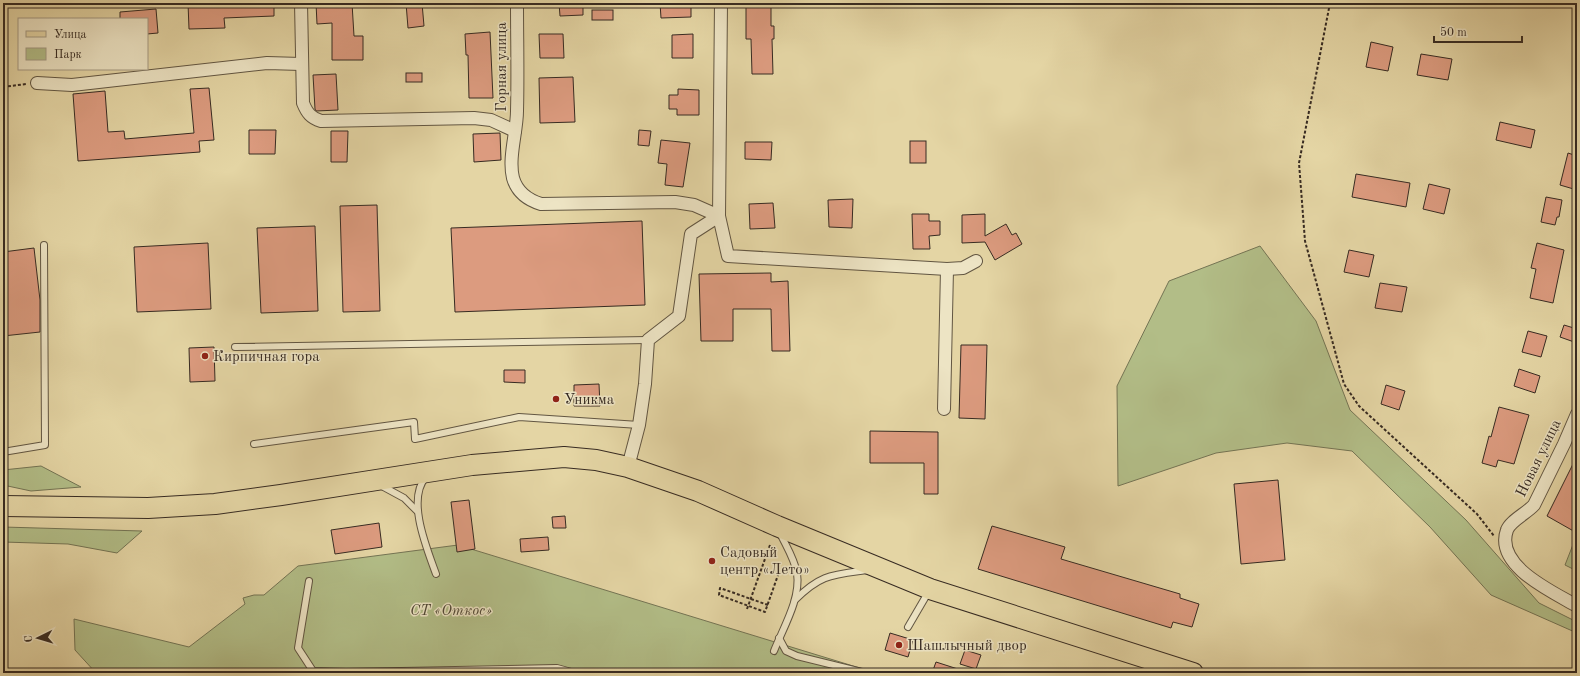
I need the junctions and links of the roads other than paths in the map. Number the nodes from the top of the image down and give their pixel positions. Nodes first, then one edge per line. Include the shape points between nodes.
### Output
1 (301, 3) edge
2 (517, 3) edge
3 (721, 3) edge
4 (302, 64) junction
5 (37, 83) road end
6 (515, 132) junction
7 (719, 216) junction
8 (44, 245) dead end
9 (976, 261) dead end
10 (948, 269) junction
11 (648, 340) junction
12 (234, 347) dead end
13 (944, 409) dead end
14 (1577, 414) edge
15 (639, 424) junction
16 (254, 444) dead end
17 (3, 452) edge
18 (628, 467) junction
19 (430, 471) junction
20 (370, 481) junction
21 (3, 506) edge
22 (418, 511) junction
23 (777, 526) junction
24 (880, 569) junction
25 (436, 574) dead end
26 (309, 581) dead end
27 (930, 589) junction
28 (794, 600) junction
29 (1577, 606) edge
30 (908, 627) dead end
31 (779, 638) junction
32 (774, 652) dead end
33 (575, 673) edge
34 (866, 673) edge
35 (1193, 673) edge

1 - 4 street
2 - 6 street, Горная улица
3 - 7 street
4 - 5 street via 267,63 72,85
4 - 6 street via 303,103 307,113 314,119 321,121 474,118 491,120
6 - 7 street, Горная улица via 512,168 514,179 520,191 530,200 541,204 675,202 694,205
7 - 10 street via 728,256
7 - 11 street via 690,234 679,316
8 - 17 lane via 45,445
9 - 10 street via 963,268
10 - 13 street
11 - 12 lane
11 - 15 street
14 - 29 street, Новая улица via 1534,505 1512,523 1507,529 1506,537 1507,553 1513,563 1534,582
15 - 16 lane via 519,417 415,439 414,422
15 - 18 street
18 - 19 main road via 564,457
18 - 23 main road via 698,491
19 - 20 main road
19 - 22 lane via 419,487
20 - 21 main road via 215,504 148,508
20 - 22 lane via 404,498
22 - 25 lane
23 - 24 main road
23 - 28 lane via 797,572
24 - 27 main road
24 - 28 lane via 835,574 818,580
26 - 33 lane via 298,648 313,671 557,668
27 - 30 lane
27 - 35 main road
28 - 31 lane
31 - 32 lane
31 - 34 lane via 786,651 797,656

